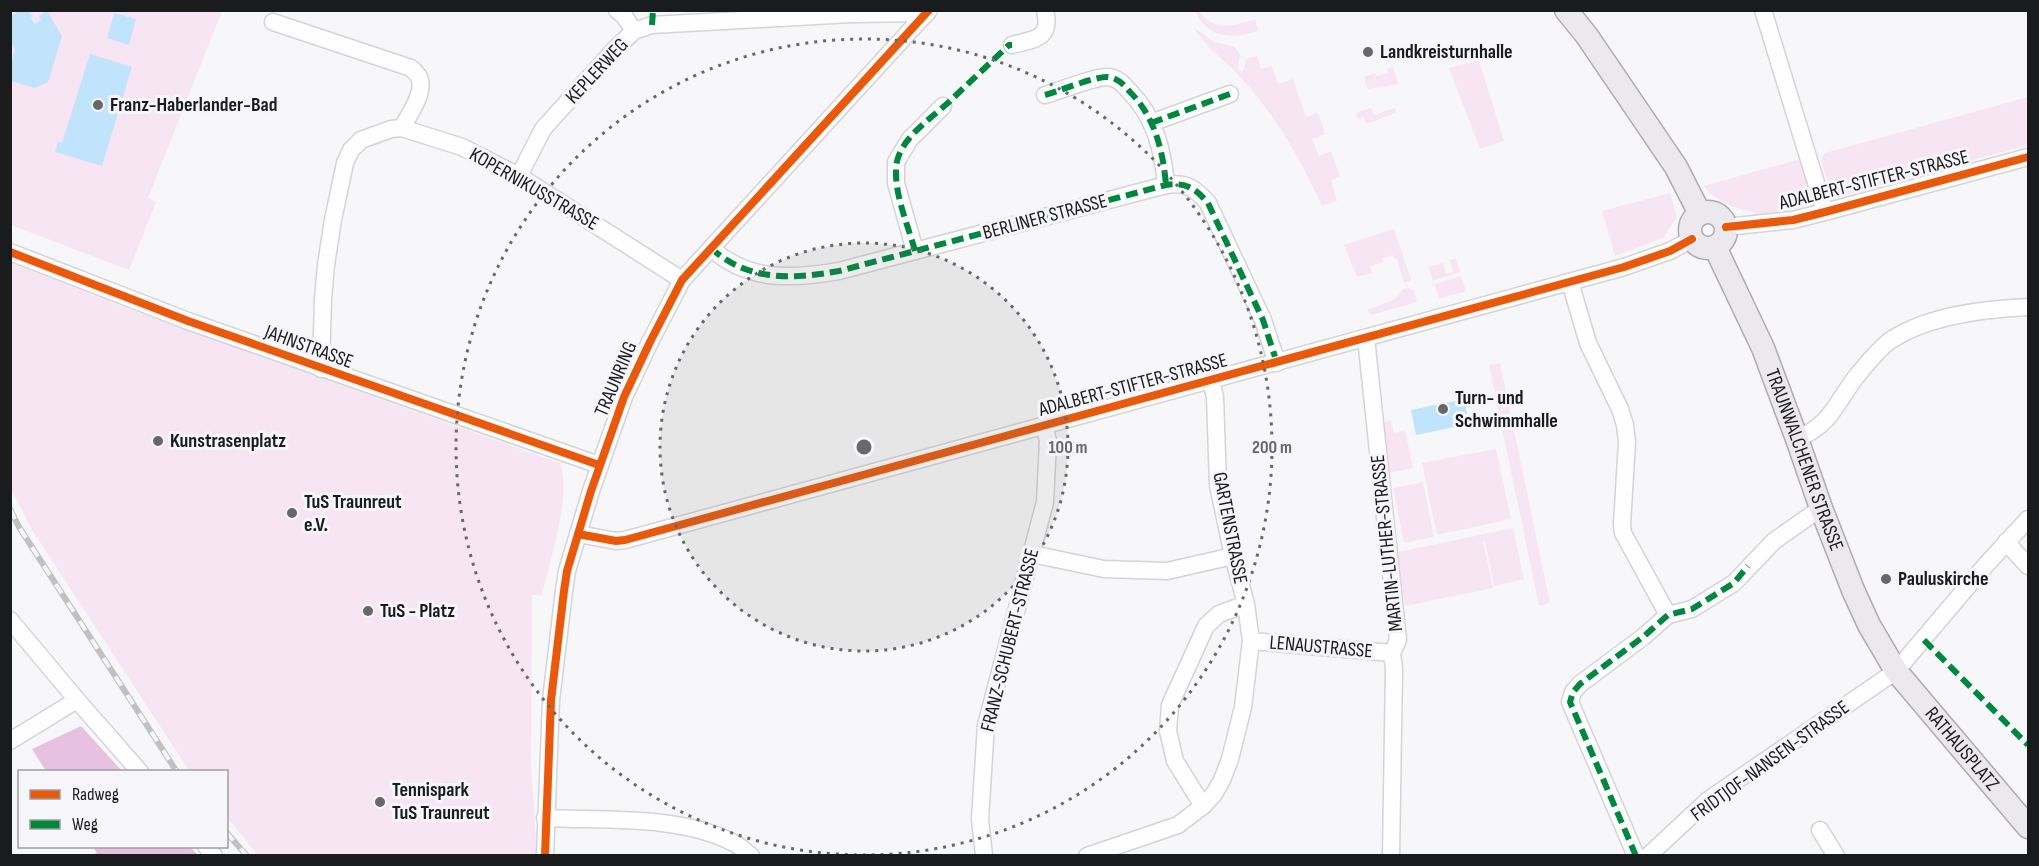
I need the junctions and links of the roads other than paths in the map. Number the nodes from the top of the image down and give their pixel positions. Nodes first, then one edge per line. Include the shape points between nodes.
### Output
1 (617, 10) edge
2 (1045, 10) edge
3 (1566, 10) edge
4 (1763, 10) edge
5 (928, 12) edge
6 (273, 22) dead end
7 (634, 32) junction
8 (1012, 45) dead end
9 (1230, 94) dead end
10 (1045, 96) dead end
11 (943, 106) dead end
12 (1151, 123) junction
13 (402, 128) junction
14 (2028, 157) edge
15 (519, 176) junction
16 (1166, 185) junction
17 (1825, 212) junction
18 (1700, 214) junction
19 (1726, 227) junction
20 (1692, 239) junction
21 (1715, 247) junction
22 (711, 248) junction
23 (915, 250) junction
24 (10, 252) edge
25 (682, 280) junction
26 (1570, 282) junction
27 (2028, 307) edge
28 (1366, 338) junction
29 (1277, 363) junction
30 (321, 369) junction
31 (1211, 381) junction
32 (1044, 426) junction
33 (1797, 439) junction
34 (599, 465) junction
35 (1821, 508) junction
36 (2028, 519) edge
37 (578, 534) junction
38 (2006, 542) junction
39 (1032, 554) junction
40 (1233, 556) junction
41 (2028, 566) edge
42 (1246, 604) junction
43 (1668, 615) junction
44 (10, 620) edge
45 (1251, 641) junction
46 (1392, 653) junction
47 (1896, 671) junction
48 (76, 700) junction
49 (10, 741) edge
50 (139, 770) edge
51 (1203, 807) junction
52 (545, 818) junction
53 (2028, 826) edge
54 (1820, 830) dead end
55 (545, 855) edge
56 (749, 855) edge
57 (984, 855) edge
58 (1087, 855) edge
59 (1391, 855) edge
60 (1636, 855) edge
61 (1648, 855) edge
62 (1836, 855) edge

1 - 7 street
2 - 8 street via 1048,22 1043,35
3 - 18 main road via 1676,167
4 - 17 street
5 - 7 street, KEPLERWEG via 652,25
5 - 22 street, TRAUNRING
6 - 13 street via 411,68 420,77 421,85
7 - 15 street, KEPLERWEG via 543,129
9 - 12 street
10 - 12 street via 1105,76 1118,79 1149,115
11 - 23 street via 910,139 896,162 897,183
12 - 16 street via 1164,163
13 - 15 street, KOPERNIKUSSTRASSE via 462,147
13 - 30 street, KOPERNIKUSSTRASSE via 361,140 345,164 326,266
14 - 17 street, ADALBERT-STIFTER-STRASSE
15 - 25 street, KOPERNIKUSSTRASSE
16 - 23 street, BERLINER STRASSE
16 - 29 street, BERLINER STRASSE via 1188,185 1208,203 1263,320
17 - 19 street, ADALBERT-STIFTER-STRASSE via 1793,220
18 - 19 main road via 1717,214
18 - 20 main road via 1690,228
19 - 21 main road via 1724,239
20 - 21 main road via 1700,246
20 - 26 street, ADALBERT-STIFTER-STRASSE via 1652,258
21 - 33 main road, TRAUNWALCHENER STRASSE via 1763,348
22 - 23 street, BERLINER STRASSE via 738,267 789,277 838,271
22 - 25 street, TRAUNRING
24 - 30 street, JAHNSTRASSE
25 - 34 street, TRAUNRING via 624,397
26 - 28 street, ADALBERT-STIFTER-STRASSE
26 - 43 street via 1588,343 1625,425 1628,442 1623,533
27 - 33 street via 1947,318 1890,341 1820,426
28 - 29 street, ADALBERT-STIFTER-STRASSE
28 - 46 street, MARTIN-LUTHER-STRASSE via 1398,640
29 - 31 street, ADALBERT-STIFTER-STRASSE
30 - 34 street, JAHNSTRASSE
31 - 32 street, ADALBERT-STIFTER-STRASSE
31 - 40 street, GARTENSTRASSE via 1218,485
32 - 37 street, ADALBERT-STIFTER-STRASSE via 625,540
32 - 39 street, FRANZ-SCHUBERT-STRASSE via 1048,440 1045,501
33 - 35 main road, TRAUNWALCHENER STRASSE
34 - 37 street, TRAUNRING
35 - 43 street via 1774,541 1734,583 1692,609
35 - 47 main road, TRAUNWALCHENER STRASSE via 1859,605
36 - 38 street, FRIDTJOF-NANSEN-STRASSE
37 - 52 street, TRAUNRING via 567,571 551,700
38 - 41 street
38 - 47 street, FRIDTJOF-NANSEN-STRASSE
39 - 40 street via 1104,568 1167,571
39 - 57 street, FRANZ-SCHUBERT-STRASSE via 986,725 980,819
40 - 42 street, GARTENSTRASSE
42 - 45 street, GARTENSTRASSE
42 - 51 street, GARTENSTRASSE via 1220,614 1206,626 1170,705 1168,731 1175,761
43 - 60 street via 1580,684 1570,702
44 - 48 street
45 - 46 street, LENAUSTRASSE
45 - 51 street, GARTENSTRASSE via 1243,707 1230,759 1222,780
46 - 59 street, MARTIN-LUTHER-STRASSE
47 - 53 main road, RATHAUSPLATZ
47 - 61 street, FRIDTJOF-NANSEN-STRASSE via 1708,800
48 - 49 street
48 - 50 street
51 - 58 street, GARTENSTRASSE via 1178,825 1154,835
52 - 55 street, TRAUNRING
52 - 56 street via 690,827 733,842
54 - 62 street

